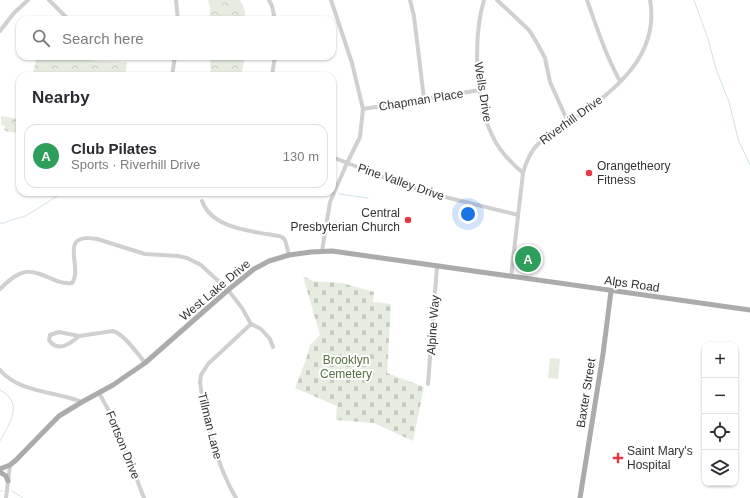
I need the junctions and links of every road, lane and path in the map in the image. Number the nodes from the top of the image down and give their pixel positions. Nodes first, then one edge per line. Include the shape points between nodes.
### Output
1 (28, 0) edge
2 (49, 0) edge
3 (176, 0) edge
4 (269, 0) edge
5 (332, 0) edge
6 (410, 0) edge
7 (484, 0) edge
8 (497, 0) edge
9 (587, 0) edge
10 (650, 0) edge
11 (65, 16) edge
12 (178, 16) edge
13 (274, 16) edge
14 (0, 31) edge
15 (174, 60) edge
16 (274, 60) edge
17 (173, 72) edge
18 (273, 72) edge
19 (620, 82) junction
20 (480, 90) junction
21 (424, 99) junction
22 (363, 109) junction
23 (568, 122) junction
24 (336, 159) edge
25 (347, 163) junction
26 (523, 173) junction
27 (336, 188) edge
28 (333, 196) edge
29 (202, 201) dead end
30 (518, 215) junction
31 (322, 251) junction
32 (289, 255) junction
33 (437, 266) junction
34 (511, 277) junction
35 (0, 289) edge
36 (228, 290) junction
37 (611, 291) junction
38 (750, 310) edge
39 (251, 324) junction
40 (79, 336) junction
41 (273, 347) dead end
42 (145, 363) junction
43 (0, 370) edge
44 (428, 384) dead end
45 (99, 393) junction
46 (82, 402) junction
47 (10, 465) junction
48 (0, 471) edge
49 (8, 480) junction
50 (6, 498) edge
51 (144, 498) edge
52 (236, 498) edge
53 (580, 498) edge

1 - 14 street
2 - 11 street
3 - 12 street
4 - 13 street
5 - 22 street via 352,63
6 - 21 street
7 - 20 street, Wells Drive via 477,38
8 - 23 street via 525,26 537,43 545,58 550,82
9 - 19 street
10 - 19 street, Riverhill Drive via 650,36 639,59
15 - 17 street
16 - 18 street
19 - 23 street, Riverhill Drive
20 - 21 street, Chapman Place
20 - 26 street, Wells Drive via 487,125 492,136 504,155
21 - 22 street, Chapman Place
22 - 25 street via 360,137
23 - 26 street, Riverhill Drive via 533,148
24 - 25 street, Pine Valley Drive
25 - 27 street
25 - 30 street, Pine Valley Drive via 437,195
26 - 30 street, Riverhill Drive
28 - 31 street
29 - 32 street via 209,214 229,225 246,231 282,237
30 - 34 street, Riverhill Drive
31 - 32 main road, West Lake Drive
31 - 33 main road, West Lake Drive
32 - 36 main road, West Lake Drive via 261,264
33 - 34 main road, West Lake Drive
33 - 44 street, Alpine Way
34 - 37 main road, Alps Road
35 - 36 street via 17,274 29,271 68,284 72,283 75,276 76,242 81,238 89,238 145,254 187,258 201,265
36 - 39 street
36 - 42 main road, West Lake Drive
37 - 38 main road, Alps Road
37 - 53 main road, Baxter Street
39 - 41 street via 261,329
39 - 52 street, Tillman Lane via 208,364 201,375 200,383 221,470
40 - 40 street via 59,332 50,335 48,340 60,347
40 - 42 street via 117,332
42 - 45 main road, West Lake Drive
43 - 46 street via 13,382 23,386
45 - 46 main road, West Lake Drive
45 - 51 street, Fortson Drive via 114,418
46 - 47 main road, West Lake Drive via 59,416
47 - 48 main road, West Lake Drive
47 - 49 street
48 - 49 main road
49 - 50 street

